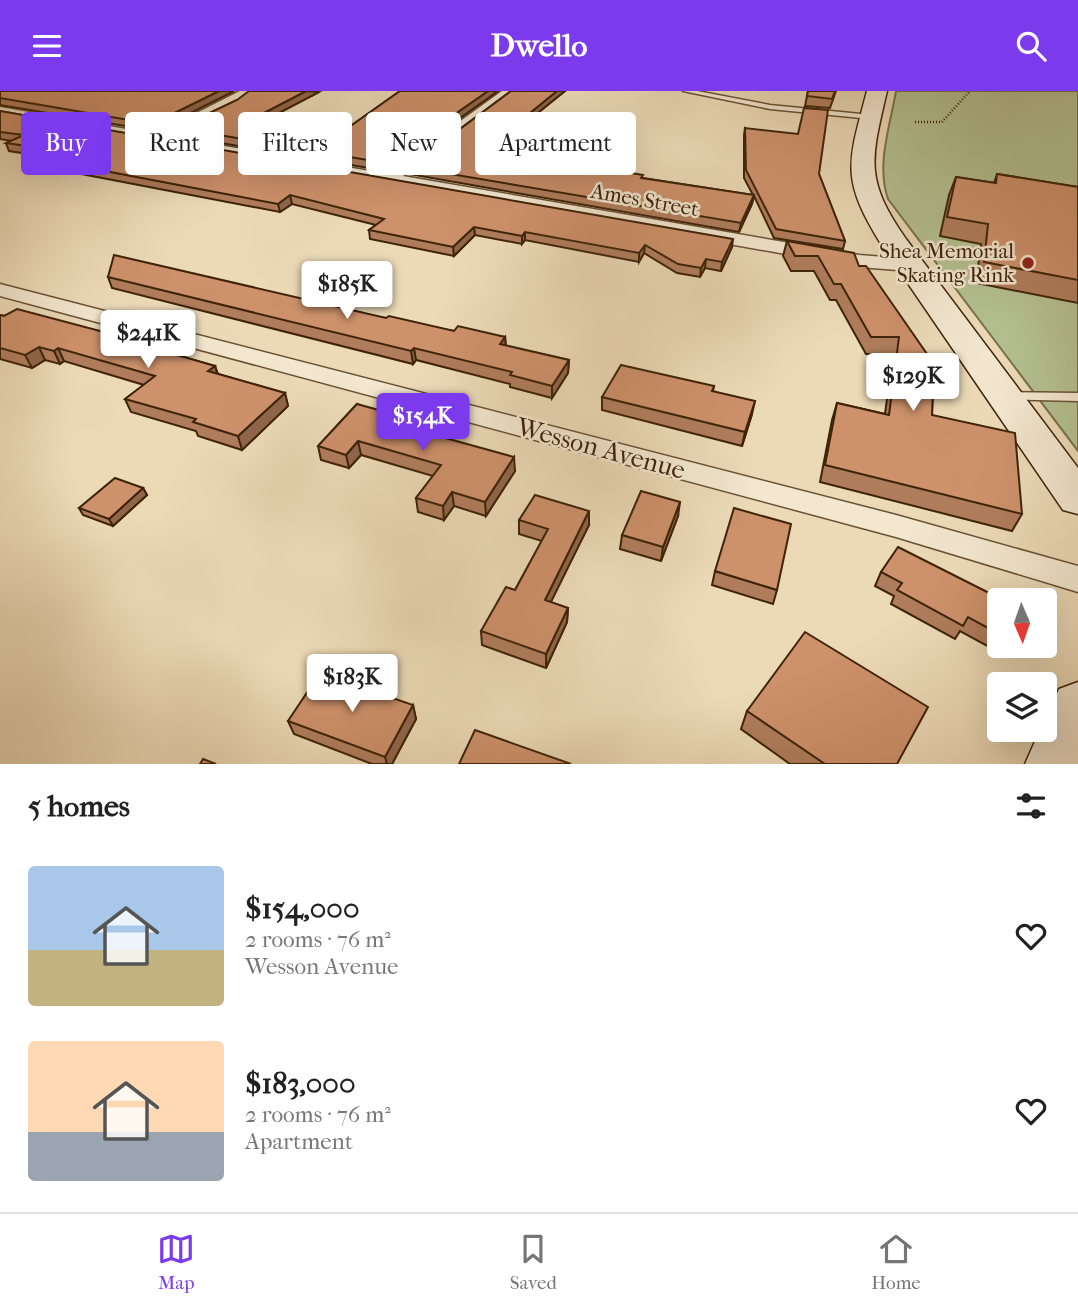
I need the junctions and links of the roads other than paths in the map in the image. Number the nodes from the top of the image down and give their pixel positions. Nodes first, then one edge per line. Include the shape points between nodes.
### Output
1 (249, 91) edge
2 (510, 91) edge
3 (686, 91) edge
4 (877, 91) edge
5 (0, 111) edge
6 (211, 112) edge
7 (871, 117) junction
8 (125, 132) edge
9 (224, 149) edge
10 (391, 178) junction
11 (910, 265) junction
12 (0, 290) edge
13 (1004, 396) junction
14 (1078, 397) edge
15 (1078, 499) edge
16 (1078, 579) edge
17 (1078, 707) edge
18 (1054, 764) edge

1 - 6 street
2 - 10 street
3 - 7 lane via 785,109
4 - 7 main road
5 - 8 street, Ames Street
7 - 11 main road via 863,183 875,212
9 - 10 street, Ames Street
10 - 11 street, Ames Street via 859,261
11 - 13 main road
12 - 16 street, Wesson Avenue via 909,529
13 - 14 lane
13 - 15 main road
17 - 18 main road

